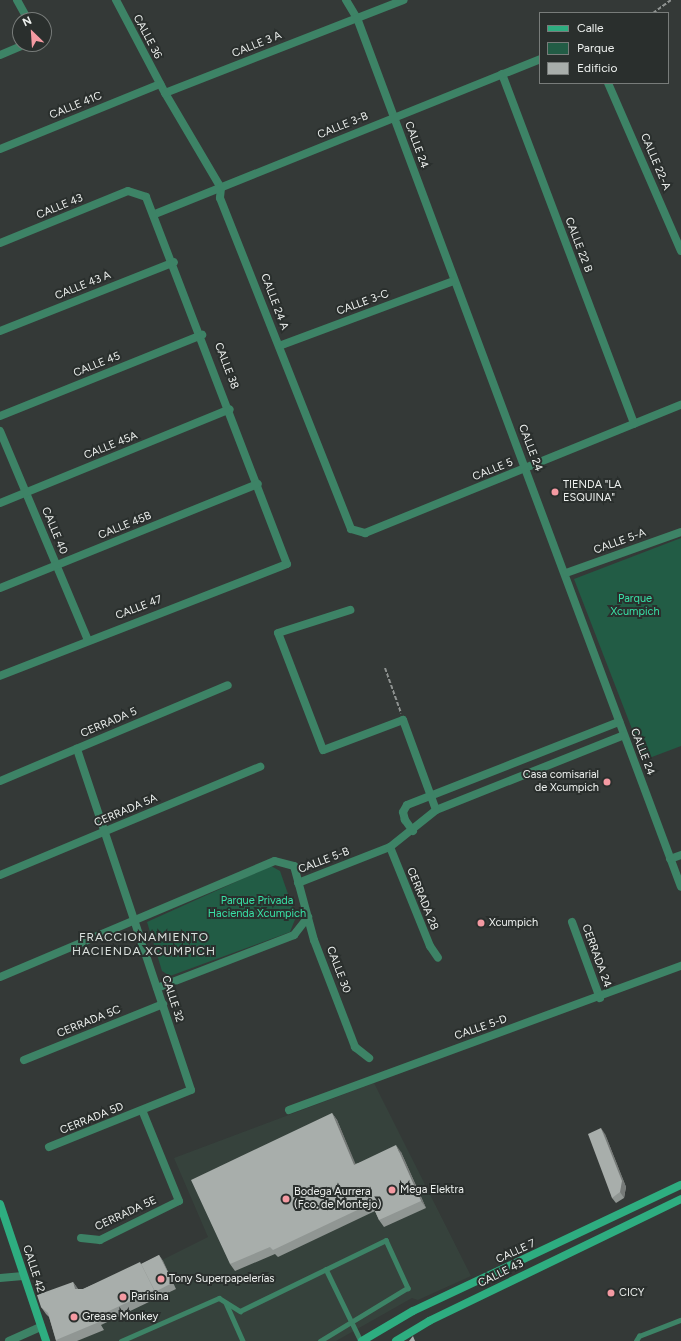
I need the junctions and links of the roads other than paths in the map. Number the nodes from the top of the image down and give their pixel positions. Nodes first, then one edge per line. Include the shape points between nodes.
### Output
1 (17, 0) edge
2 (116, 0) edge
3 (346, 0) edge
4 (404, 0) edge
5 (24, 12) edge
6 (357, 18) junction
7 (12, 50) edge
8 (0, 55) edge
9 (539, 59) edge
10 (502, 74) junction
11 (160, 84) junction
12 (608, 84) edge
13 (165, 93) junction
14 (393, 117) junction
15 (0, 149) edge
16 (221, 188) junction
17 (128, 191) joint
18 (155, 214) junction
19 (0, 243) edge
20 (681, 251) edge
21 (174, 262) junction
22 (454, 281) junction
23 (0, 331) edge
24 (202, 335) junction
25 (279, 346) junction
26 (681, 405) edge
27 (230, 409) junction
28 (0, 416) edge
29 (634, 424) junction
30 (0, 432) edge
31 (526, 469) junction
32 (258, 484) junction
33 (26, 492) junction
34 (0, 503) edge
35 (681, 532) edge
36 (357, 533) joint
37 (287, 564) joint
38 (57, 565) junction
39 (566, 573) junction
40 (0, 588) edge
41 (350, 610) dead end
42 (88, 640) junction
43 (0, 676) edge
44 (228, 685) dead end
45 (618, 722) junction
46 (624, 735) junction
47 (78, 749) junction
48 (260, 767) dead end
49 (0, 781) edge
50 (431, 796) junction
51 (436, 810) junction
52 (413, 831) junction
53 (105, 832) junction
54 (390, 847) junction
55 (681, 855) edge
56 (670, 859) junction
57 (0, 875) edge
58 (298, 883) junction
59 (681, 887) edge
60 (308, 917) junction
61 (134, 920) junction
62 (572, 922) dead end
63 (438, 958) dead end
64 (681, 966) edge
65 (0, 977) edge
66 (157, 988) junction
67 (600, 998) junction
68 (162, 1004) junction
69 (369, 1058) dead end
70 (24, 1060) dead end
71 (142, 1110) junction
72 (289, 1110) dead end
73 (49, 1148) dead end
74 (681, 1185) edge
75 (681, 1199) edge
76 (0, 1204) edge
77 (81, 1238) dead end
78 (326, 1269) junction
79 (23, 1276) junction
80 (0, 1278) edge
81 (226, 1303) junction
82 (680, 1320) edge
83 (351, 1322) junction
84 (41, 1326) junction
85 (9, 1341) edge
86 (46, 1341) edge
87 (121, 1341) edge
88 (243, 1341) edge
89 (321, 1341) edge
90 (361, 1341) edge
91 (396, 1341) edge
92 (636, 1341) edge

1 - 5 street
2 - 11 street, CALLE 36
3 - 6 street, CALLE 24
4 - 6 street, CALLE 3 A
6 - 13 street, CALLE 3 A
6 - 14 street, CALLE 24
7 - 8 street
9 - 10 street, CALLE 3-B
10 - 14 street, CALLE 3-B
10 - 29 street, CALLE 22 B
11 - 13 street, CALLE 24 A
11 - 15 street, CALLE 41C
12 - 20 street, CALLE 22-A
13 - 16 street, CALLE 24 A
14 - 16 street, CALLE 3-B
14 - 22 street, CALLE 24
16 - 18 street, CALLE 3-B
16 - 25 street, CALLE 24 A via 220,198
17 - 18 street, CALLE 38 via 146,197
17 - 19 street, CALLE 43
18 - 21 street, CALLE 38
21 - 23 street, CALLE 43 A
21 - 24 street, CALLE 38
22 - 25 street, CALLE 3-C
22 - 31 street, CALLE 24
24 - 27 street, CALLE 38
24 - 28 street, CALLE 45
25 - 36 street, CALLE 24 A via 351,529
26 - 29 street, CALLE 5
27 - 32 street, CALLE 38
27 - 33 street, CALLE 45A
29 - 31 street, CALLE 5
30 - 33 street, CALLE 40
31 - 36 street, CALLE 5
31 - 39 street, CALLE 24
32 - 37 street, CALLE 38
32 - 38 street, CALLE 45B
33 - 34 street, CALLE 45A
33 - 38 street, CALLE 40
35 - 39 street, CALLE 5-A
37 - 42 street, CALLE 47
38 - 40 street, CALLE 45B
38 - 42 street, CALLE 40
39 - 45 street, CALLE 24
41 - 50 street via 278,633 323,750 404,720
42 - 43 street, CALLE 47
44 - 47 street, CERRADA 5
45 - 46 street, CALLE 24
45 - 50 street
46 - 51 street, CALLE 5-B
46 - 56 street, CALLE 24
47 - 49 street, CERRADA 5
47 - 53 street, CALLE 32
48 - 53 street, CERRADA 5A
50 - 51 street
50 - 52 street via 406,805 403,812
51 - 52 street, CALLE 5-B
52 - 54 street, CALLE 5-B
53 - 57 street, CERRADA 5A
53 - 61 street, CALLE 32
54 - 58 street, CALLE 5-B
54 - 63 street, CERRADA 28 via 430,946
55 - 56 street
56 - 59 street, CALLE 24
58 - 60 street, CALLE 30
58 - 61 street, CALLE 5-B via 294,866 275,861
60 - 66 street via 294,935
60 - 69 street, CALLE 30 via 355,1047
61 - 65 street
61 - 66 street, CALLE 32
62 - 67 street, CERRADA 24
64 - 67 street, CALLE 5-D
66 - 68 street, CALLE 32
67 - 72 street, CALLE 5-D
68 - 70 street, CERRADA 5C
68 - 71 street, CALLE 32 via 191,1090
71 - 73 street, CERRADA 5D
71 - 77 street, CERRADA 5E via 179,1201 100,1240
74 - 90 main road, CALLE 7 via 413,1311
75 - 91 main road, CALLE 43 via 429,1321
76 - 79 main road, CALLE 42
78 - 81 lane via 240,1311
78 - 83 lane
78 - 83 lane via 386,1240 408,1288
79 - 80 street
79 - 84 main road, CALLE 42
81 - 87 lane via 219,1298
81 - 88 lane
82 - 92 lane via 639,1336
83 - 89 lane
83 - 90 lane
84 - 85 street
84 - 86 main road, CALLE 42

